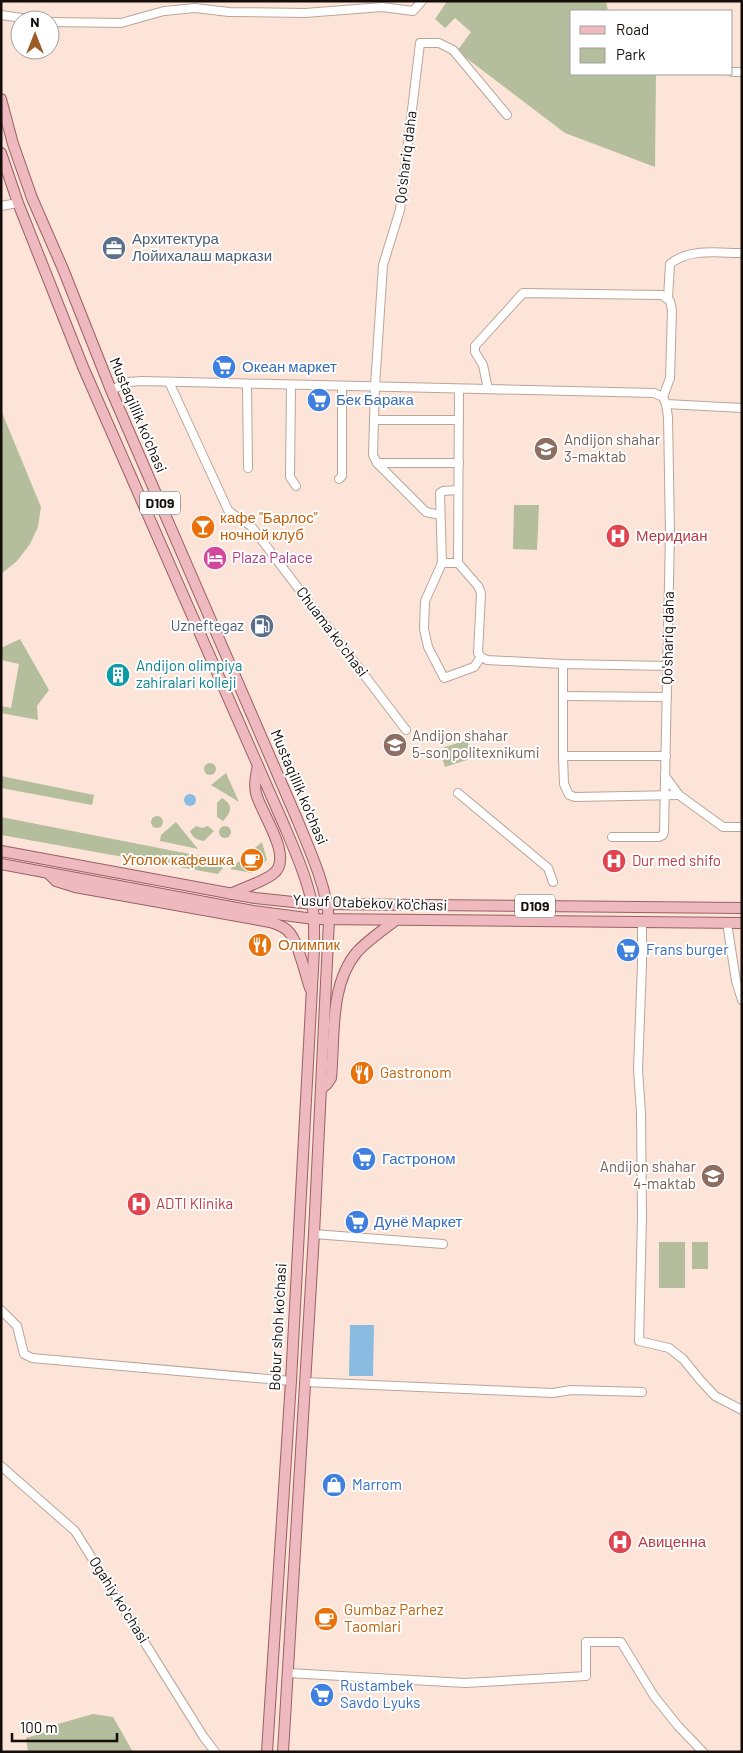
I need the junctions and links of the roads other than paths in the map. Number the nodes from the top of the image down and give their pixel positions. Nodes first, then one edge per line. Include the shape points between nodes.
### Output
1 (163, 1) edge
2 (422, 1) edge
3 (164, 11) junction
4 (60, 22) edge
5 (1, 99) edge
6 (507, 115) dead end
7 (1, 153) edge
8 (32, 198) junction
9 (18, 203) junction
10 (1, 206) edge
11 (742, 252) edge
12 (63, 269) junction
13 (47, 276) junction
14 (668, 298) junction
15 (169, 382) junction
16 (248, 384) junction
17 (291, 385) junction
18 (342, 386) junction
19 (375, 386) junction
20 (460, 389) junction
21 (488, 389) junction
22 (111, 390) junction
23 (665, 401) junction
24 (742, 408) edge
25 (374, 420) junction
26 (459, 420) junction
27 (377, 463) junction
28 (459, 463) junction
29 (248, 468) dead end
30 (339, 479) dead end
31 (296, 486) dead end
32 (458, 490) junction
33 (440, 515) junction
34 (442, 563) junction
35 (458, 563) junction
36 (481, 658) junction
37 (563, 664) junction
38 (668, 666) junction
39 (564, 696) junction
40 (667, 697) junction
41 (406, 730) dead end
42 (563, 756) junction
43 (666, 756) junction
44 (258, 766) junction
45 (665, 776) junction
46 (458, 793) dead end
47 (679, 795) junction
48 (664, 796) junction
49 (742, 827) edge
50 (612, 837) dead end
51 (1, 851) edge
52 (1, 864) edge
53 (47, 873) junction
54 (553, 882) dead end
55 (231, 894) junction
56 (312, 904) junction
57 (328, 904) junction
58 (742, 908) edge
59 (314, 919) junction
60 (329, 920) junction
61 (396, 920) junction
62 (642, 922) junction
63 (728, 923) junction
64 (742, 923) edge
65 (311, 993) junction
66 (742, 1000) edge
67 (322, 1088) junction
68 (314, 1234) junction
69 (442, 1244) dead end
70 (1, 1310) edge
71 (290, 1381) junction
72 (305, 1382) junction
73 (642, 1392) dead end
74 (742, 1410) edge
75 (1, 1466) edge
76 (282, 1502) junction
77 (297, 1503) junction
78 (277, 1582) junction
79 (293, 1583) junction
80 (288, 1673) junction
81 (701, 1751) edge
82 (215, 1752) edge
83 (267, 1752) edge
84 (283, 1752) edge

1 - 3 street
2 - 3 street via 412,11 382,7 305,13 228,12 200,8
3 - 4 street via 121,23
5 - 8 main road, Mustaqillik ko'chasi / D109
6 - 19 street, Qo'shariq daha via 453,50 439,43 420,43 400,210 383,265
7 - 9 main road, Mustaqillik ko'chasi / D109
8 - 9 main road
8 - 12 main road, Mustaqillik ko'chasi / D109
9 - 10 street
9 - 13 main road, Mustaqillik ko'chasi / D109
11 - 14 street, Qo'shariq daha via 690,253 679,257 670,264
12 - 13 main road
12 - 22 main road, Mustaqillik ko'chasi / D109
13 - 44 main road, Mustaqillik ko'chasi / D109 via 87,376
14 - 21 street via 662,295 523,293 475,346
14 - 23 street, Qo'shariq daha via 672,310 670,378
15 - 16 street
15 - 22 street via 129,382
15 - 41 street, Chuama koʻchasi via 228,510 250,526
16 - 17 street
16 - 29 street
17 - 18 street
17 - 31 street via 290,477
18 - 19 street
18 - 30 street via 342,476
19 - 20 street
19 - 25 street
20 - 21 street
20 - 26 street
21 - 23 street via 654,393
22 - 57 main road, Mustaqillik ko'chasi / D109 via 297,818
23 - 24 street
23 - 38 street, Qo'shariq daha via 670,532
25 - 26 street
25 - 27 street via 372,455
26 - 28 street
27 - 28 street
27 - 33 street via 426,512
28 - 32 street
32 - 33 street via 440,493
32 - 35 street
33 - 34 street
34 - 35 street
34 - 36 street via 425,601 424,629 428,648 444,678 474,667
35 - 36 street via 481,593 478,653
36 - 37 street
37 - 38 street
37 - 39 street
38 - 40 street, Qo'shariq daha
39 - 40 street
39 - 42 street
40 - 43 street, Qo'shariq daha
42 - 43 street
42 - 48 street via 564,784 569,795
43 - 45 street, Qo'shariq daha
44 - 55 main road via 256,794 278,844 280,865 272,875
44 - 56 main road, Mustaqillik ko'chasi / D109 via 305,875
45 - 47 street
45 - 48 street, Qo'shariq daha
46 - 54 street via 548,868
47 - 48 street
47 - 49 street via 723,827
48 - 50 street, Qo'shariq daha via 663,835
51 - 55 main road, Yusuf Otabekov ko'chasi
52 - 53 main road, Yusuf Otabekov ko'chasi
53 - 59 main road, Yusuf Otabekov ko'chasi
53 - 65 main road via 56,881 75,887 280,926 294,938
55 - 56 main road, Yusuf Otabekov ko'chasi
56 - 57 main road, Yusuf Otabekov ko'chasi
56 - 59 main road, Bobur shoh ko'chasi / D109
57 - 58 main road, Yusuf Otabekov ko'chasi / D109
57 - 60 main road, Bobur shoh ko'chasi
59 - 60 main road, Yusuf Otabekov ko'chasi / D109
59 - 65 main road, Bobur shoh ko'chasi
60 - 61 main road, Yusuf Otabekov ko'chasi / D109
60 - 67 main road, Bobur shoh ko'chasi
61 - 62 main road, Yusuf Otabekov ko'chasi / D109
61 - 67 main road via 358,951 339,986 331,1078
62 - 63 main road, Yusuf Otabekov ko'chasi / D109
62 - 74 street via 638,1070 642,1227 639,1340 669,1348 715,1396
63 - 64 main road, Yusuf Otabekov ko'chasi / D109
63 - 66 street
65 - 71 main road, Bobur shoh ko'chasi
67 - 68 main road, Bobur shoh ko'chasi
68 - 69 street
68 - 72 main road, Bobur shoh ko'chasi
70 - 71 street via 17,1326 24,1354 32,1358
71 - 76 main road, Bobur shoh ko'chasi
72 - 73 street via 544,1393 571,1390
72 - 77 main road, Bobur shoh ko'chasi
75 - 82 street, Ogahiy koʻchasi via 75,1531
76 - 77 main road
76 - 78 main road, Bobur shoh ko'chasi
77 - 79 main road, Bobur shoh ko'chasi
78 - 79 main road
78 - 83 main road, Bobur shoh ko'chasi
79 - 80 main road, Bobur shoh ko'chasi
80 - 81 street via 465,1683 586,1676 586,1642 621,1642 654,1696
80 - 84 main road, Bobur shoh ko'chasi

